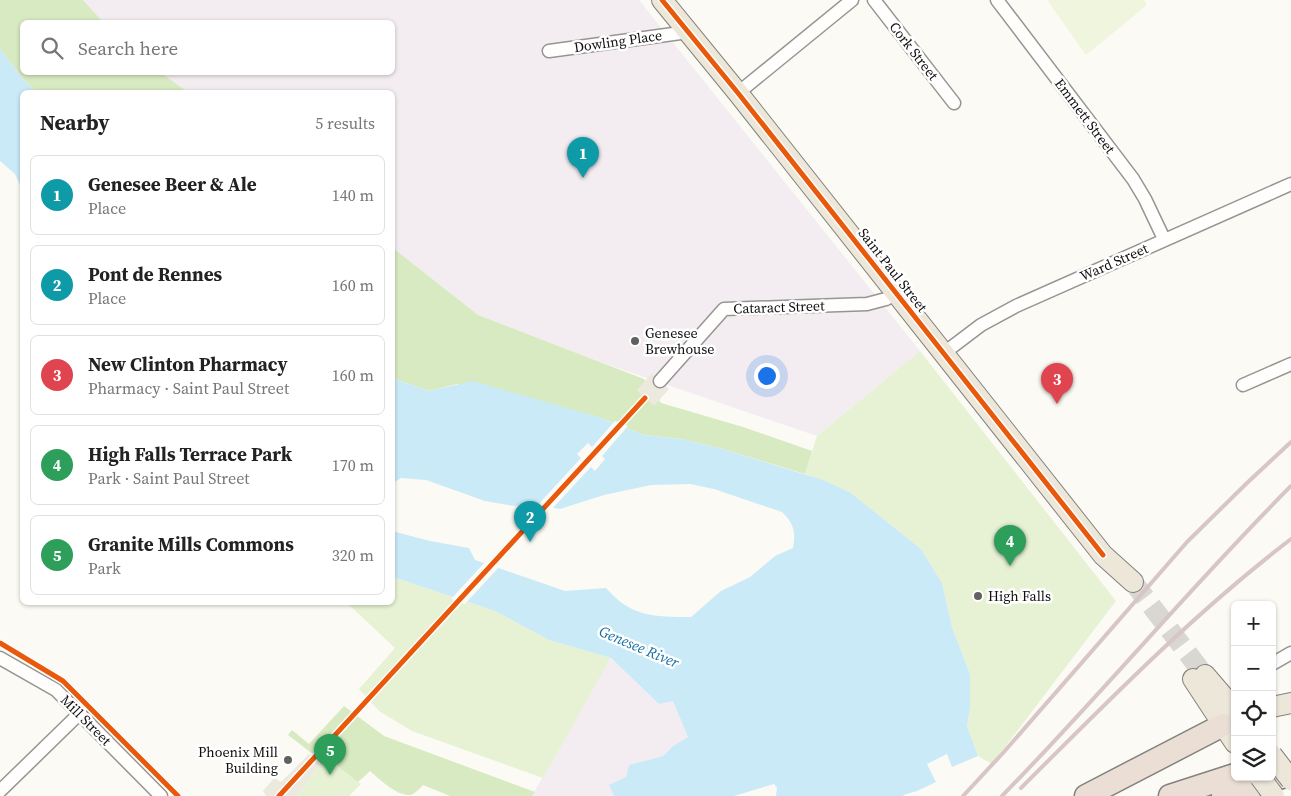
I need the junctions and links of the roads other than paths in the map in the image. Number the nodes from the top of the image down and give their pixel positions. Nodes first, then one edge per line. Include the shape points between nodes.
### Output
1 (662, 0) edge
2 (852, 0) edge
3 (874, 0) edge
4 (996, 0) edge
5 (688, 32) junction
6 (549, 51) dead end
7 (738, 93) junction
8 (954, 103) dead end
9 (1291, 184) edge
10 (1164, 239) junction
11 (896, 293) junction
12 (944, 353) junction
13 (1291, 364) edge
14 (660, 381) dead end
15 (1243, 385) dead end
16 (1128, 587) tunnel mouth
17 (1291, 652) edge
18 (0, 658) edge
19 (1276, 661) edge
20 (1198, 676) tunnel mouth
21 (1291, 703) edge
22 (1276, 706) edge
23 (79, 714) junction
24 (1231, 723) edge
25 (1231, 724) edge
26 (1291, 757) edge
27 (1276, 760) edge
28 (1276, 762) edge
29 (1291, 774) edge
30 (1231, 776) edge
31 (1291, 780) edge
32 (1263, 781) edge
33 (0, 791) edge
34 (161, 796) edge
35 (1086, 796) edge
36 (1170, 796) edge
37 (1223, 796) edge
38 (1274, 796) edge

1 - 5 main road, Saint Paul Street
2 - 7 street
3 - 8 street, Cork Street
4 - 10 street, Emmett Street via 1133,179
5 - 6 street, Dowling Place
5 - 7 main road, Saint Paul Street
7 - 11 main road, Saint Paul Street
9 - 10 street, Ward Street
10 - 12 street, Ward Street via 1003,312
11 - 12 main road, Saint Paul Street
11 - 14 street, Cataract Street via 867,304 724,309
12 - 16 main road, Saint Paul Street
13 - 15 street
17 - 19 street
18 - 23 street, Mill Street via 51,686
20 - 24 main road
21 - 22 main road
23 - 33 street
23 - 34 street, Mill Street
25 - 35 highway
26 - 28 highway
27 - 31 main road, bridge
29 - 37 highway
30 - 36 highway
32 - 38 main road, bridge

